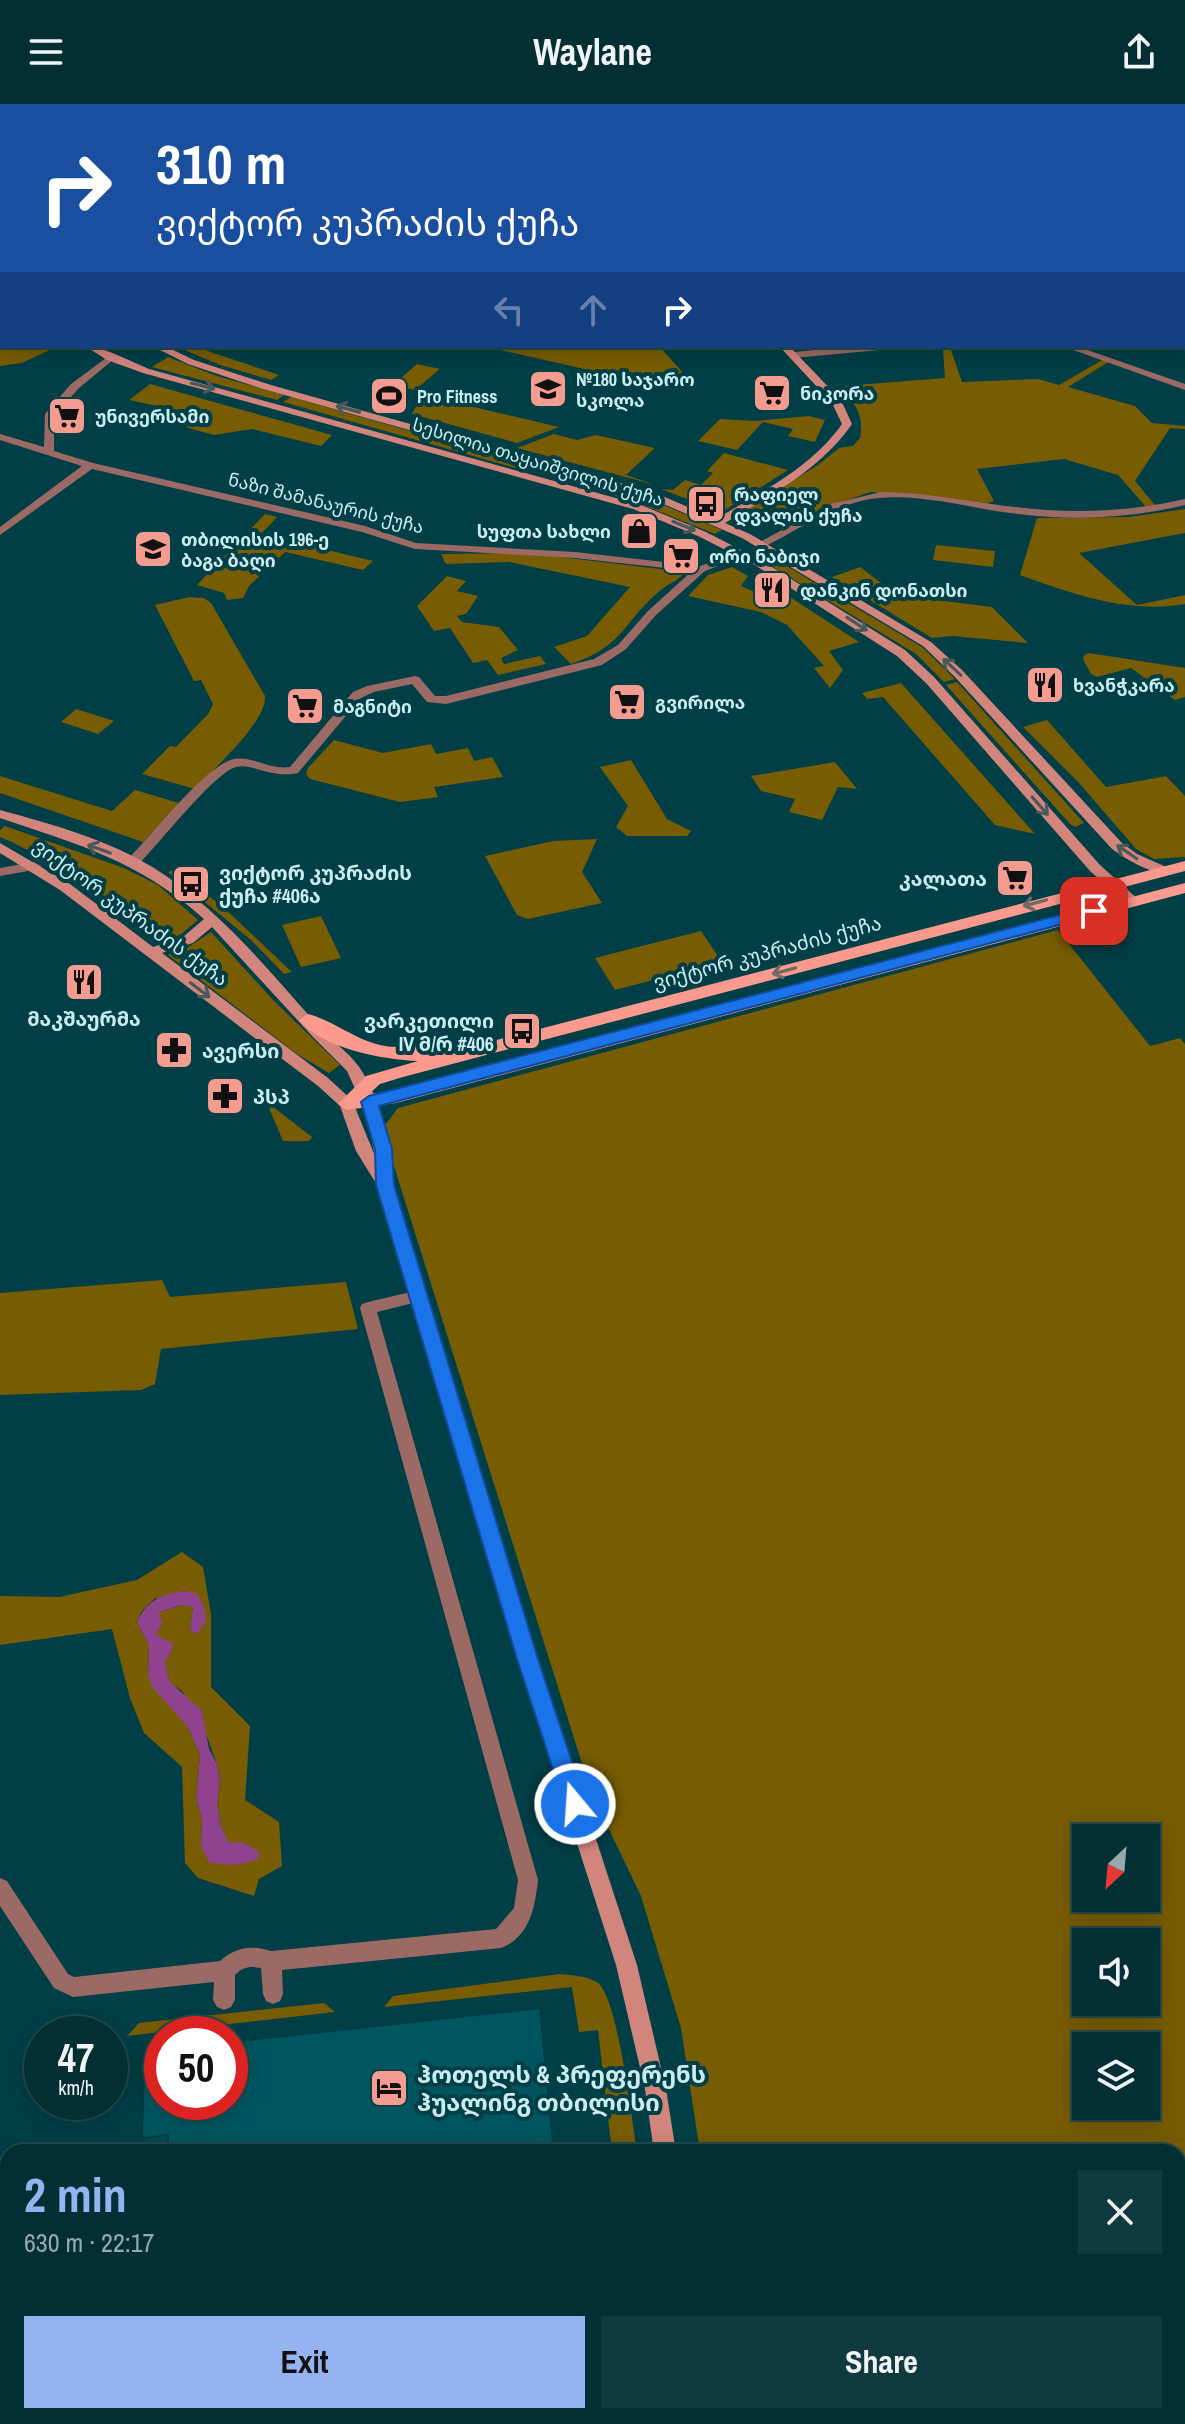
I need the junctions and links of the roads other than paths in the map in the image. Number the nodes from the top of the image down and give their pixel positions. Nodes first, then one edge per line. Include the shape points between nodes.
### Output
1 (904, 104) edge
2 (930, 104) edge
3 (159, 348) edge
4 (161, 348) edge
5 (786, 348) edge
6 (869, 348) edge
7 (1073, 348) edge
8 (107, 353) edge
9 (794, 355) junction
10 (128, 365) junction
11 (1185, 387) edge
12 (0, 437) edge
13 (49, 452) junction
14 (538, 461) junction
15 (90, 465) junction
16 (573, 471) junction
17 (523, 473) junction
18 (557, 483) junction
19 (1185, 502) edge
20 (718, 523) junction
21 (0, 532) edge
22 (762, 544) junction
23 (743, 554) junction
24 (782, 555) junction
25 (757, 562) junction
26 (701, 569) junction
27 (1, 815) edge
28 (1096, 823) junction
29 (1062, 831) junction
30 (0, 847) edge
31 (133, 862) junction
32 (34, 866) junction
33 (1185, 866) edge
34 (1166, 870) junction
35 (0, 872) edge
36 (1111, 884) junction
37 (1185, 888) edge
38 (1133, 901) junction
39 (213, 919) junction
40 (151, 952) junction
41 (308, 1020) junction
42 (490, 1049) junction
43 (366, 1095) junction
44 (347, 1104) junction
45 (385, 1185) junction
46 (419, 1296) junction
47 (0, 1888) edge
48 (271, 1961) junction
49 (225, 1971) junction
50 (273, 1994) dead end
51 (224, 2000) dead end
52 (664, 2144) edge

1 - 2 street
3 - 10 main road via 155,359
14 -> 4 main road, სესილია თაყაიშვილის ქუჩა via 267,387
5 - 9 main road
6 - 9 street
7 - 11 street
8 - 10 main road, სესილია თაყაიშვილის ქუჩა
8 - 13 street via 49,416
9 - 20 main road via 837,402 847,424 823,453
10 -> 17 main road, სესილია თაყაიშვილის ქუჩა
12 - 13 street, ნაზი შამანაურის ქუჩა
13 - 15 street, ნაზი შამანაურის ქუჩა
14 - 16 main road, სესილია თაყაიშვილის ქუჩა
14 - 17 main road via 535,471
15 - 21 street
15 - 26 street, ნაზი შამანაურის ქუჩა via 365,529 415,546
16 - 18 main road via 553,473
16 - 20 main road, სესილია თაყაიშვილის ქუჩა via 649,494
17 - 18 main road, სესილია თაყაიშვილის ქუჩა
18 -> 23 main road, სესილია თაყაიშვილის ქუჩა via 637,507
19 - 22 street via 1085,515 879,495 850,501
20 - 22 main road, სესილია თაყაიშვილის ქუჩა
22 - 23 main road
22 - 24 main road, სესილია თაყაიშვილის ქუჩა
23 - 25 main road, სესილია თაყაიშვილის ქუჩა
23 - 26 street, ნაზი შამანაურის ქუჩა
24 - 25 main road via 764,555
28 -> 24 main road, სესილია თაყაიშვილის ქუჩა via 927,644
25 -> 29 main road, სესილია თაყაიშვილის ქუჩა via 901,653
26 - 31 street via 622,647 598,662 446,700 431,699 415,680 364,691 294,770 283,773 243,763 222,768
31 -> 27 main road, ვიქტორ კუპრაძის ქუჩა
28 - 29 main road via 1083,833
34 -> 28 main road, სესილია თაყაიშვილის ქუჩა via 1132,857
29 - 36 main road, სესილია თაყაიშვილის ქუჩა
30 - 32 main road, ვიქტორ კუპრაძის ქუჩა
31 - 39 main road, ვიქტორ კუპრაძის ქუჩა
32 - 35 street
32 - 40 main road, ვიქტორ კუპრაძის ქუჩა
33 - 34 main road, ვიქტორ კუპრაძის ქუჩა
34 - 36 main road, ვიქტორ კუპრაძის ქუჩა
36 - 38 main road, სესილია თაყაიშვილის ქუჩა
36 -> 42 main road, ვიქტორ კუპრაძის ქუჩა
37 - 38 main road, ვიქტორ კუპრაძის ქუჩა
38 - 43 main road, ვიქტორ კუპრაძის ქუჩა
39 - 40 main road via 188,940
39 - 41 main road, ვიქტორ კუპრაძის ქუჩა
40 -> 44 main road, ვიქტორ კუპრაძის ქუჩა
41 - 42 main road via 352,1045 377,1052 415,1055
41 - 43 main road, ვიქტორ კუპრაძის ქუჩა via 352,1067
42 - 43 main road, ვიქტორ კუპრაძის ქუჩა via 399,1072
43 - 44 main road, ვიქტორ კუპრაძის ქუჩა
43 - 45 main road via 383,1149
44 - 45 main road via 364,1151
45 - 46 main road
46 - 48 street via 368,1308 528,1880 524,1912 501,1938
46 - 52 main road via 527,1659 622,1950 657,2086
47 - 49 street via 61,1981 73,1987
48 - 49 street via 246,1956
48 - 50 street
49 - 51 street

